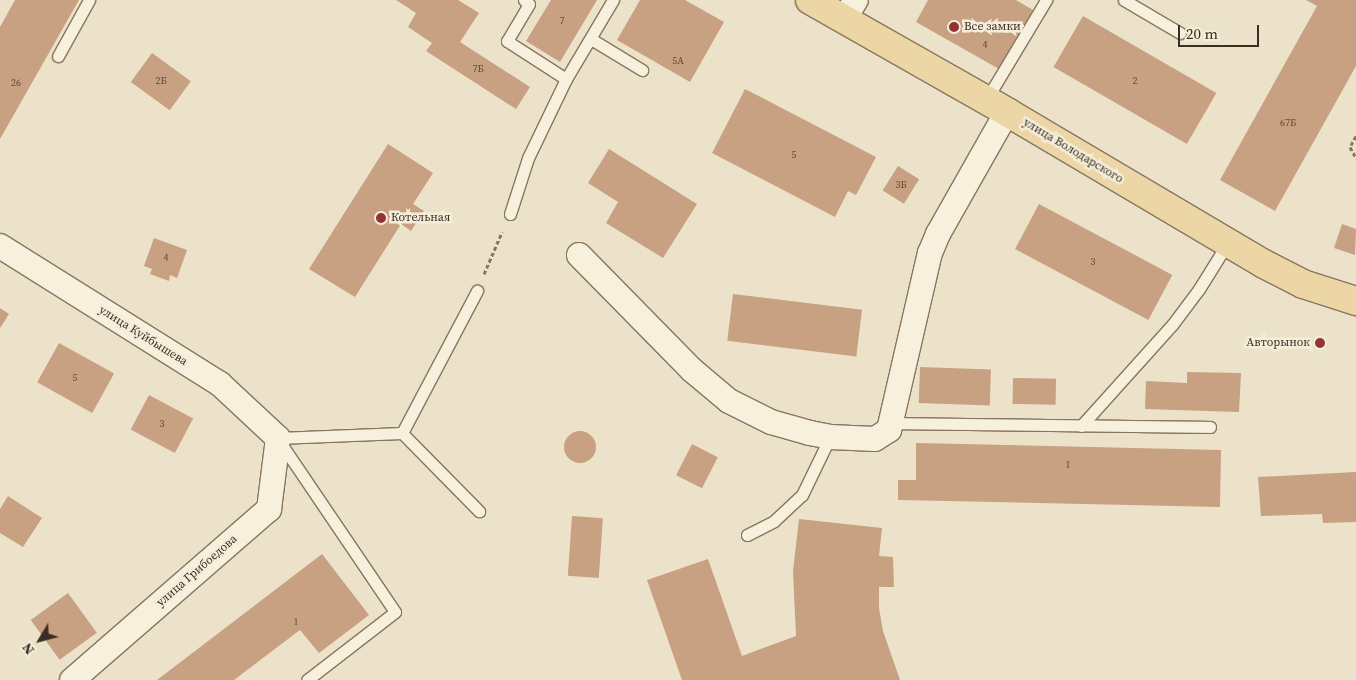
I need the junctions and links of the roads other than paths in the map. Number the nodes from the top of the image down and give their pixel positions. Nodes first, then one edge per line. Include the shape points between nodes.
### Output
1 (89, 0) edge
2 (524, 0) edge
3 (613, 0) edge
4 (810, 0) edge
5 (1046, 0) edge
6 (1124, 0) edge
7 (850, 10) edge
8 (1180, 33) dead end
9 (591, 39) junction
10 (58, 56) dead end
11 (642, 70) dead end
12 (566, 79) junction
13 (996, 106) junction
14 (510, 214) road end
15 (1227, 244) junction
16 (0, 246) edge
17 (579, 255) dead end
18 (478, 291) road end
19 (1347, 298) edge
20 (891, 423) junction
21 (1081, 426) junction
22 (1210, 427) dead end
23 (402, 433) junction
24 (830, 437) junction
25 (278, 438) junction
26 (479, 511) dead end
27 (747, 535) dead end
28 (72, 680) edge
29 (307, 680) edge

1 - 10 lane
2 - 12 lane via 529,4 507,41
3 - 9 lane
4 - 7 main road, улица Володарского
5 - 13 lane
6 - 8 lane
7 - 13 main road, улица Володарского
9 - 11 lane
9 - 12 lane
12 - 14 lane via 528,158
13 - 15 main road, улица Володарского
13 - 20 street via 930,253
15 - 19 main road, улица Володарского via 1303,284
15 - 21 lane via 1172,324
16 - 25 street, улица Куйбышева via 220,384
17 - 24 street via 692,370 729,401 771,422
18 - 23 lane
20 - 21 lane
20 - 24 street via 890,430 875,439
21 - 22 lane
23 - 25 lane
23 - 26 lane
24 - 27 lane via 802,495 774,521
25 - 28 street, улица Грибоедова via 268,509
25 - 29 lane via 395,612

